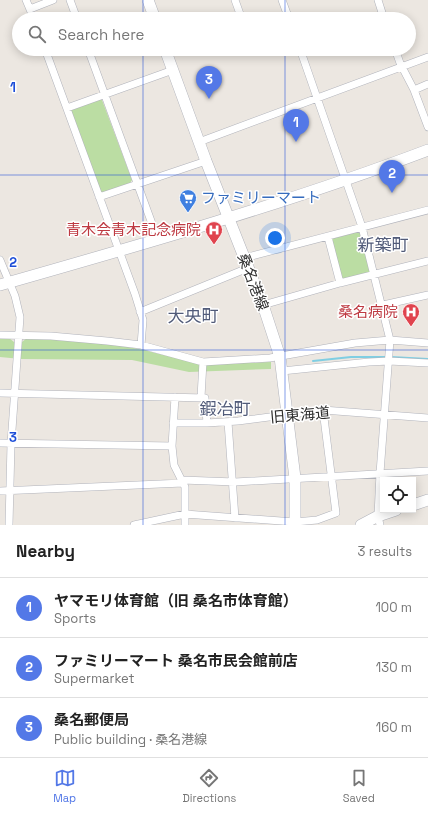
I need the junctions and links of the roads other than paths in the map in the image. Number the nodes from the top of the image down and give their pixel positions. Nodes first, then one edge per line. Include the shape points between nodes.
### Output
1 (26, 0) edge
2 (53, 0) edge
3 (70, 0) edge
4 (148, 0) edge
5 (235, 0) edge
6 (282, 0) edge
7 (378, 0) edge
8 (30, 8) junction
9 (31, 12) edge
10 (74, 12) edge
11 (152, 12) edge
12 (239, 12) edge
13 (286, 12) edge
14 (382, 12) edge
15 (48, 56) edge
16 (91, 56) edge
17 (168, 56) edge
18 (302, 56) edge
19 (398, 56) edge
20 (428, 57) edge
21 (402, 66) junction
22 (173, 70) junction
23 (428, 84) edge
24 (414, 90) junction
25 (105, 94) junction
26 (317, 99) junction
27 (67, 108) junction
28 (428, 127) edge
29 (199, 142) junction
30 (428, 150) edge
31 (206, 161) junction
32 (347, 180) junction
33 (137, 184) junction
34 (99, 197) junction
35 (428, 210) edge
36 (229, 219) junction
37 (362, 227) junction
38 (328, 237) junction
39 (158, 240) junction
40 (119, 251) junction
41 (244, 258) junction
42 (0, 260) edge
43 (428, 261) edge
44 (248, 268) junction
45 (375, 274) junction
46 (340, 283) junction
47 (4, 284) edge
48 (428, 295) edge
49 (263, 305) junction
50 (383, 305) junction
51 (140, 312) junction
52 (0, 335) edge
53 (19, 336) junction
54 (390, 340) junction
55 (428, 343) edge
56 (141, 345) junction
57 (280, 357) junction
58 (389, 361) junction
59 (203, 362) junction
60 (428, 363) edge
61 (282, 371) junction
62 (0, 393) edge
63 (15, 394) junction
64 (175, 397) junction
65 (201, 397) junction
66 (323, 410) junction
67 (385, 414) junction
68 (288, 415) junction
69 (428, 418) edge
70 (228, 422) junction
71 (173, 423) junction
72 (207, 423) junction
73 (0, 443) edge
74 (11, 444) junction
75 (172, 446) junction
76 (428, 471) edge
77 (380, 473) junction
78 (332, 476) junction
79 (295, 478) junction
80 (182, 482) junction
81 (231, 482) junction
82 (0, 491) edge
83 (9, 491) junction
84 (428, 500) edge
85 (416, 504) edge
86 (391, 513) edge
87 (185, 514) junction
88 (235, 518) junction
89 (379, 520) edge
90 (295, 523) edge
91 (9, 525) edge
92 (134, 525) edge
93 (185, 525) edge
94 (361, 525) edge

1 - 8 street
2 - 8 street
3 - 10 street
4 - 11 main road
5 - 12 street
6 - 13 street
7 - 14 street
8 - 9 street
15 - 27 street
16 - 25 street
17 - 22 main road, 桑名港線
18 - 26 street
19 - 21 street
20 - 21 street
21 - 24 street
21 - 26 street
22 - 25 street
22 - 29 main road, 桑名港線
23 - 24 street
24 - 28 street
25 - 27 street
25 - 33 street
26 - 29 street
26 - 32 street
27 - 34 street
29 - 31 main road, 桑名港線
30 - 32 main road
31 - 33 street
31 - 36 main road, 桑名港線
32 - 36 main road
32 - 37 street
33 - 34 street
33 - 39 street
34 - 40 street
35 - 37 street
36 - 39 main road
36 - 41 main road, 桑名港線
37 - 38 street
37 - 45 street
38 - 41 street
38 - 46 street
39 - 40 main road
40 - 47 main road
40 - 51 street
41 - 44 main road, 桑名港線
42 - 47 street
43 - 45 street
44 - 49 main road, 桑名港線
44 - 51 street
45 - 46 street
45 - 50 street
46 - 49 street
47 - 53 street via 15,296 20,317
48 - 50 street
49 - 57 main road, 桑名港線
50 - 54 street
51 - 56 street via 143,320
52 - 53 street
53 - 56 street via 75,337
53 - 63 street
54 - 55 street
54 - 57 street via 355,343
54 - 58 street
56 - 59 street
57 - 59 street
57 - 61 main road, 桑名港線
58 - 60 street
58 - 61 street
58 - 67 street
59 - 65 street
61 - 68 main road, 桑名港線
62 - 63 street
63 - 64 street
63 - 74 street
64 - 65 street
64 - 71 street
65 - 72 street via 205,398
66 - 67 street, 旧東海道
66 - 68 street, 旧東海道
66 - 78 street
67 - 69 street, 旧東海道
67 - 77 street
68 - 70 street, 旧東海道
68 - 79 main road, 桑名港線
70 - 72 street, 旧東海道
70 - 81 street
71 - 72 street, 旧東海道
71 - 75 street
73 - 74 street
74 - 75 street
74 - 83 street
75 - 80 street via 174,465
76 - 77 street
77 - 78 street
77 - 89 street
78 - 79 street
78 - 90 street via 336,513 317,520
79 - 81 street
79 - 90 main road, 桑名港線
80 - 81 street
80 - 83 street
80 - 87 street via 185,487
81 - 88 street
82 - 83 street
83 - 91 street
84 - 85 main road
86 - 89 main road
87 - 88 street
87 - 92 street
87 - 93 street
88 - 90 street
89 - 94 main road

